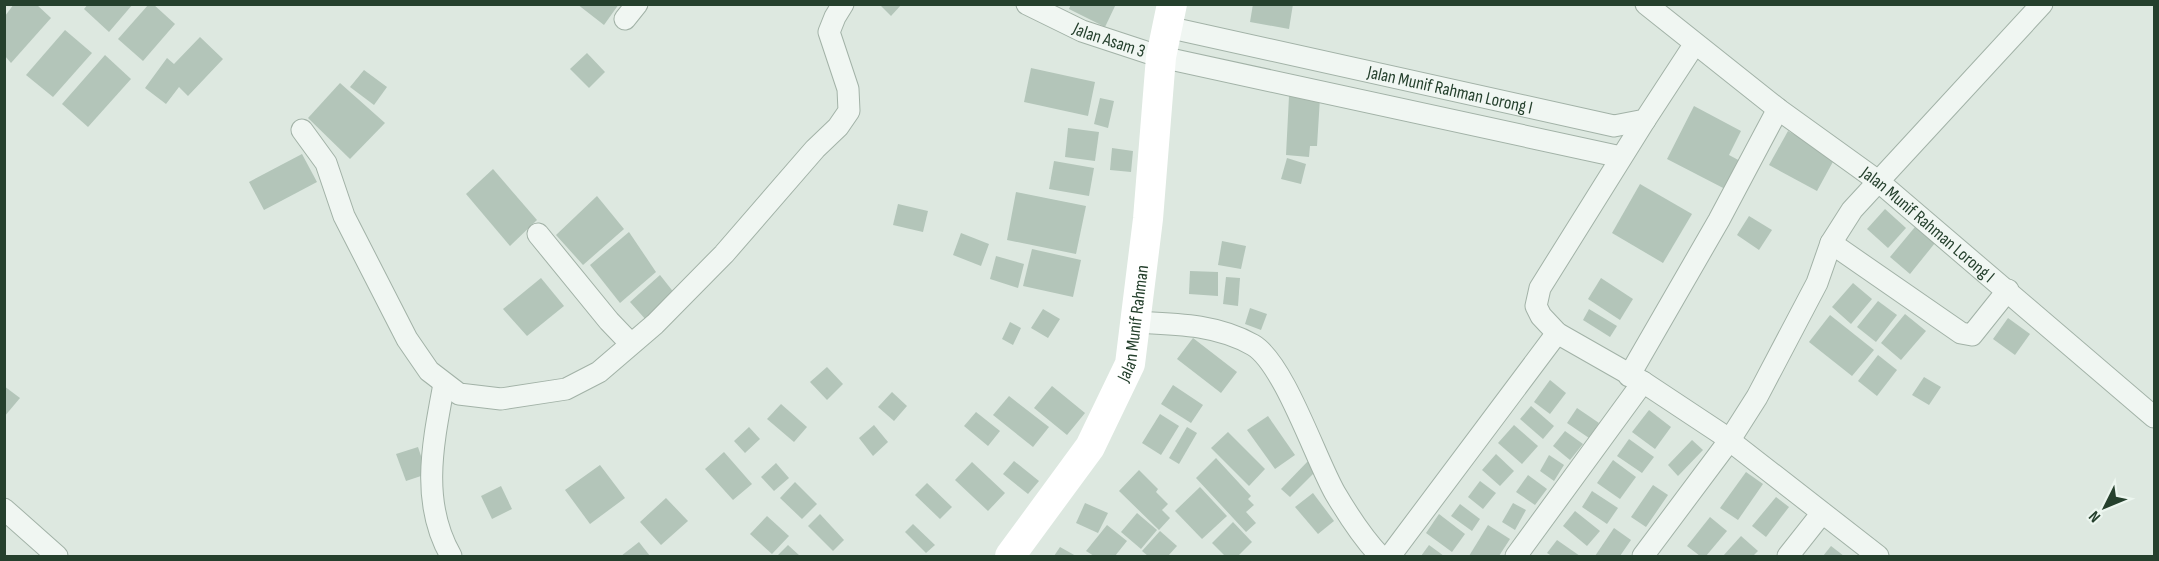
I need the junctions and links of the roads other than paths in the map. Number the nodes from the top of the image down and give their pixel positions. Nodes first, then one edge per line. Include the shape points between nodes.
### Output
1 (843, 4) edge
2 (1027, 4) edge
3 (1646, 4) edge
4 (2043, 4) edge
5 (1169, 16) edge
6 (1694, 45) junction
7 (1161, 57) junction
8 (1778, 109) junction
9 (1645, 120) junction
10 (302, 130) dead end
11 (1621, 157) junction
12 (1878, 181) junction
13 (537, 234) dead end
14 (1831, 243) junction
15 (2008, 290) junction
16 (1133, 322) junction
17 (1557, 333) junction
18 (631, 344) junction
19 (1636, 379) junction
20 (444, 384) junction
21 (2154, 417) edge
22 (1729, 441) junction
23 (4, 509) edge
24 (1822, 513) junction
25 (57, 556) edge
26 (450, 556) edge
27 (1010, 556) edge
28 (1380, 556) edge
29 (1390, 556) edge
30 (1516, 556) edge
31 (1643, 556) edge
32 (1788, 556) edge
33 (1878, 556) edge

1 - 18 street via 829,32 848,89 849,111 723,254
2 - 7 street, Jalan Asam 3 via 1082,31
3 - 6 street, Jalan Munif Rahman Lorong I
4 - 12 street
5 - 7 street, Jalan Munif Rahman
5 - 9 street, Jalan Munif Rahman Lorong I via 1614,126
6 - 8 street, Jalan Munif Rahman Lorong I
6 - 9 street
7 - 11 street, Jalan Asam 3
7 - 16 street, Jalan Munif Rahman via 1148,219
8 - 12 street, Jalan Munif Rahman Lorong I
8 - 19 street
9 - 11 street
10 - 20 street via 326,163 344,216 407,339 429,371
11 - 17 street via 1540,288 1536,306
12 - 14 street via 1852,210
12 - 15 street, Jalan Munif Rahman Lorong I
13 - 18 street
14 - 15 street via 1961,333 1972,335
14 - 22 street via 1812,292 1757,397
15 - 21 street, Jalan Munif Rahman Lorong I
16 - 27 street, Jalan Munif Rahman via 1130,364 1090,447
16 - 28 street via 1214,329 1256,346 1299,414 1334,492
17 - 19 street
17 - 29 street
18 - 20 street via 598,372 566,389 501,399 459,393
19 - 22 street
19 - 30 street
20 - 26 street via 430,484 432,509
22 - 24 street
22 - 31 street
23 - 25 street
24 - 32 street
24 - 33 street

